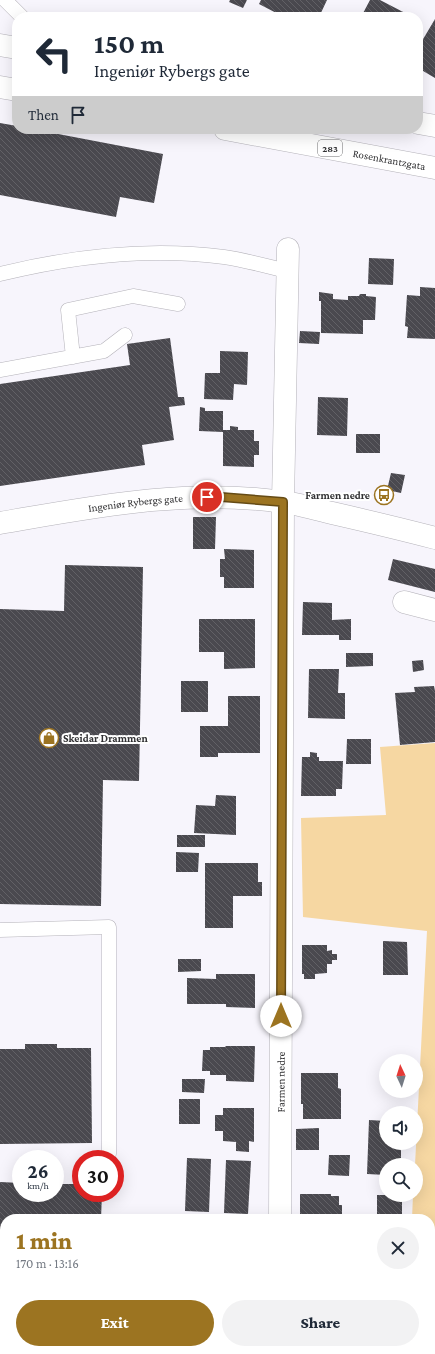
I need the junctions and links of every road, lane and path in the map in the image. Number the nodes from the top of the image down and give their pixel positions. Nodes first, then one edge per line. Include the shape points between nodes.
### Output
1 (6, 0) edge
2 (17, 12) edge
3 (0, 45) edge
4 (12, 47) edge
5 (0, 87) edge
6 (12, 89) edge
7 (423, 124) edge
8 (435, 126) edge
9 (252, 134) edge
10 (435, 168) edge
11 (288, 249) dead end
12 (287, 271) junction
13 (0, 274) edge
14 (178, 304) dead end
15 (125, 335) dead end
16 (73, 357) junction
17 (0, 370) edge
18 (283, 502) junction
19 (0, 523) edge
20 (435, 538) edge
21 (404, 602) dead end
22 (435, 610) edge
23 (0, 930) edge
24 (109, 1150) edge
25 (280, 1214) edge

1 - 2 lane
3 - 4 street
5 - 6 street
7 - 8 street
9 - 10 street, Rosenkrantzgata / 283
11 - 12 street, Farmen nedre
12 - 13 lane via 226,257 184,253 138,253 85,257
12 - 18 street, Farmen nedre
14 - 16 lane via 133,296 68,310
15 - 16 lane via 104,351
16 - 17 lane
18 - 19 street, Ingeniør Rybergs gate via 221,497 179,497 134,501
18 - 20 street, Ingeniør Rybergs gate
18 - 25 street, Farmen nedre
21 - 22 street
23 - 24 lane via 109,927

